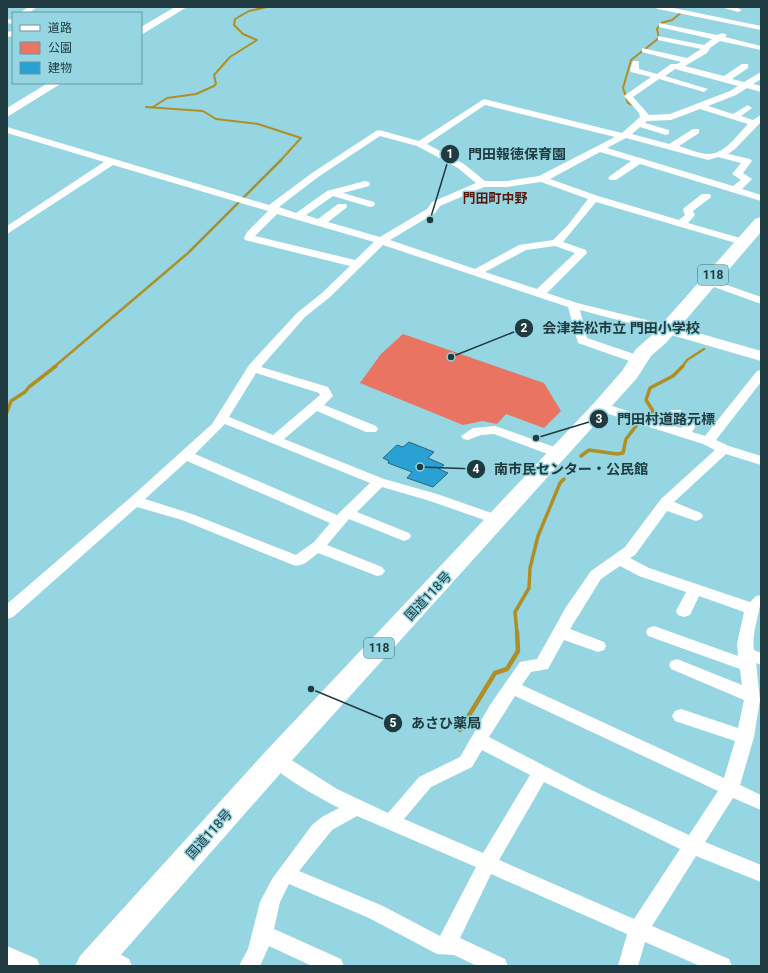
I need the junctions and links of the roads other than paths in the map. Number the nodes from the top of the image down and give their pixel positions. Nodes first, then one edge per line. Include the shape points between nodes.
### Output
1 (182, 7) edge
2 (658, 7) edge
3 (693, 7) edge
4 (725, 7) edge
5 (738, 10) dead end
6 (686, 13) junction
7 (751, 19) dead end
8 (761, 20) edge
9 (662, 25) dead end
10 (761, 28) edge
11 (142, 31) edge
12 (728, 32) dead end
13 (661, 38) dead end
14 (718, 38) junction
15 (760, 44) edge
16 (752, 46) junction
17 (706, 48) junction
18 (645, 50) dead end
19 (742, 53) dead end
20 (689, 60) junction
21 (636, 63) dead end
22 (745, 66) dead end
23 (678, 67) junction
24 (761, 74) edge
25 (657, 76) junction
26 (724, 80) junction
27 (54, 84) edge
28 (746, 86) junction
29 (704, 89) dead end
30 (761, 89) edge
31 (699, 106) junction
32 (748, 108) dead end
33 (7, 113) edge
34 (734, 117) junction
35 (757, 120) edge
36 (641, 121) junction
37 (7, 130) edge
38 (696, 131) dead end
39 (666, 132) dead end
40 (624, 136) junction
41 (420, 144) junction
42 (671, 148) junction
43 (600, 149) junction
44 (720, 155) junction
45 (708, 157) junction
46 (112, 161) junction
47 (638, 161) junction
48 (691, 177) junction
49 (613, 178) dead end
50 (542, 180) junction
51 (365, 184) dead end
52 (484, 184) junction
53 (735, 190) junction
54 (331, 193) junction
55 (706, 196) dead end
56 (594, 198) junction
57 (761, 198) edge
58 (370, 204) dead end
59 (342, 206) dead end
60 (273, 208) junction
61 (298, 216) junction
62 (320, 222) junction
63 (761, 222) edge
64 (681, 224) junction
65 (7, 231) edge
66 (381, 241) junction
67 (743, 242) junction
68 (556, 243) junction
69 (356, 264) junction
70 (478, 272) junction
71 (708, 281) junction
72 (540, 294) junction
73 (761, 301) edge
74 (573, 305) junction
75 (667, 330) junction
76 (761, 356) edge
77 (639, 360) junction
78 (253, 368) junction
79 (761, 374) edge
80 (315, 406) junction
81 (601, 407) junction
82 (676, 413) dead end
83 (223, 419) junction
84 (371, 428) dead end
85 (684, 434) junction
86 (468, 436) dead end
87 (275, 440) junction
88 (708, 441) junction
89 (724, 449) junction
90 (558, 453) junction
91 (186, 455) junction
92 (761, 461) edge
93 (379, 482) junction
94 (135, 501) junction
95 (666, 502) junction
96 (696, 516) dead end
97 (343, 517) junction
98 (498, 520) junction
99 (404, 536) dead end
100 (317, 547) junction
101 (619, 559) junction
102 (378, 571) dead end
103 (695, 589) junction
104 (757, 604) edge
105 (684, 611) dead end
106 (7, 613) edge
107 (560, 632) junction
108 (654, 632) dead end
109 (598, 646) dead end
110 (752, 660) edge
111 (677, 665) dead end
112 (511, 687) junction
113 (751, 696) junction
114 (680, 716) dead end
115 (745, 737) junction
116 (479, 740) junction
117 (276, 759) junction
118 (540, 773) junction
119 (730, 788) junction
120 (761, 802) edge
121 (355, 808) junction
122 (391, 822) junction
123 (692, 847) junction
124 (487, 864) junction
125 (286, 874) junction
126 (761, 874) edge
127 (638, 930) junction
128 (264, 934) junction
129 (446, 945) junction
130 (7, 955) edge
131 (696, 961) edge
132 (105, 962) edge
133 (30, 966) edge
134 (249, 966) edge
135 (334, 966) edge
136 (498, 966) edge
137 (628, 966) edge
138 (722, 966) edge

1 - 11 street
2 - 6 street
3 - 6 street
4 - 5 street
6 - 10 street
7 - 8 street
9 - 14 street
12 - 14 street
13 - 17 street
14 - 16 street
14 - 17 street
15 - 16 street
16 - 19 street
17 - 20 street
18 - 20 street
20 - 23 street
21 - 25 street via 634,70
22 - 26 street
23 - 25 street via 674,66
23 - 26 street
24 - 28 street
25 - 29 street
25 - 36 street via 628,96 645,114
26 - 28 street
27 - 33 street
28 - 30 street
28 - 31 street
31 - 34 street
31 - 36 street via 672,117
32 - 34 street
34 - 35 street
35 - 44 street via 745,130 737,144
36 - 39 street
36 - 40 street
37 - 46 street
38 - 42 street
40 - 41 street via 484,102
40 - 42 street
40 - 43 street
41 - 52 street via 461,166
41 - 60 street via 379,133 314,175
42 - 45 street
43 - 47 street
43 - 50 street
44 - 45 street
44 - 53 street via 747,161 737,174 747,179
45 - 48 street
46 - 60 street
46 - 65 street
47 - 48 street
47 - 49 street
48 - 53 street
50 - 52 street
50 - 56 street
51 - 54 street
52 - 66 street via 436,204 430,211
53 - 57 street
54 - 58 street
54 - 61 street
55 - 64 street via 688,210 690,215
56 - 64 street
56 - 68 street via 573,227
59 - 62 street
60 - 61 street
60 - 69 street via 250,238
61 - 62 street
62 - 66 street
63 - 67 highway, 国道118号 / 118
64 - 67 street
66 - 69 street
66 - 70 street
67 - 71 highway, 国道118号 / 118
68 - 70 street via 523,247
68 - 72 street via 582,253
69 - 78 street via 326,295 291,324
70 - 72 street
71 - 73 street
71 - 75 highway, 国道118号 / 118
72 - 74 street
74 - 75 street
74 - 77 street via 582,340
75 - 76 street
75 - 77 highway, 国道118号 / 118
77 - 81 highway, 国道118号 / 118
78 - 80 street via 324,390 328,396
78 - 83 street
79 - 88 street
80 - 84 street
80 - 87 street
81 - 85 street
81 - 90 highway, 国道118号 / 118
82 - 85 street via 690,424
83 - 87 street
83 - 91 street
85 - 88 street
86 - 90 street via 478,431 495,430
87 - 93 street
88 - 89 street
89 - 92 street
89 - 95 street
90 - 98 highway, 国道118号 / 118
91 - 94 street
91 - 97 street
93 - 97 street
93 - 98 street
94 - 100 street via 187,517 298,561
94 - 106 street
95 - 96 street via 676,509
95 - 101 street via 630,551
97 - 99 street
97 - 100 street
98 - 117 highway, 国道118号 / 118
100 - 102 street
101 - 103 street via 644,572
101 - 107 street via 596,575
103 - 104 street
103 - 105 street
104 - 110 street via 747,629 745,644
107 - 109 street
107 - 112 street via 542,664 526,666
108 - 110 street
110 - 113 street
111 - 113 street
112 - 116 street
112 - 119 street
113 - 115 street
114 - 115 street
115 - 119 street
116 - 118 street
116 - 122 street via 466,762 425,782
117 - 121 street via 300,778
117 - 132 highway, 国道118号 / 118
118 - 123 street
118 - 124 street
119 - 120 street
119 - 123 street
121 - 122 street
121 - 125 street via 325,825
122 - 124 street
123 - 126 street
123 - 127 street
124 - 127 street
124 - 129 street
125 - 128 street via 270,900
125 - 129 street via 376,912 437,945
127 - 131 street
127 - 137 street
128 - 134 street
128 - 135 street
129 - 136 street via 456,946
130 - 133 street
131 - 138 street

